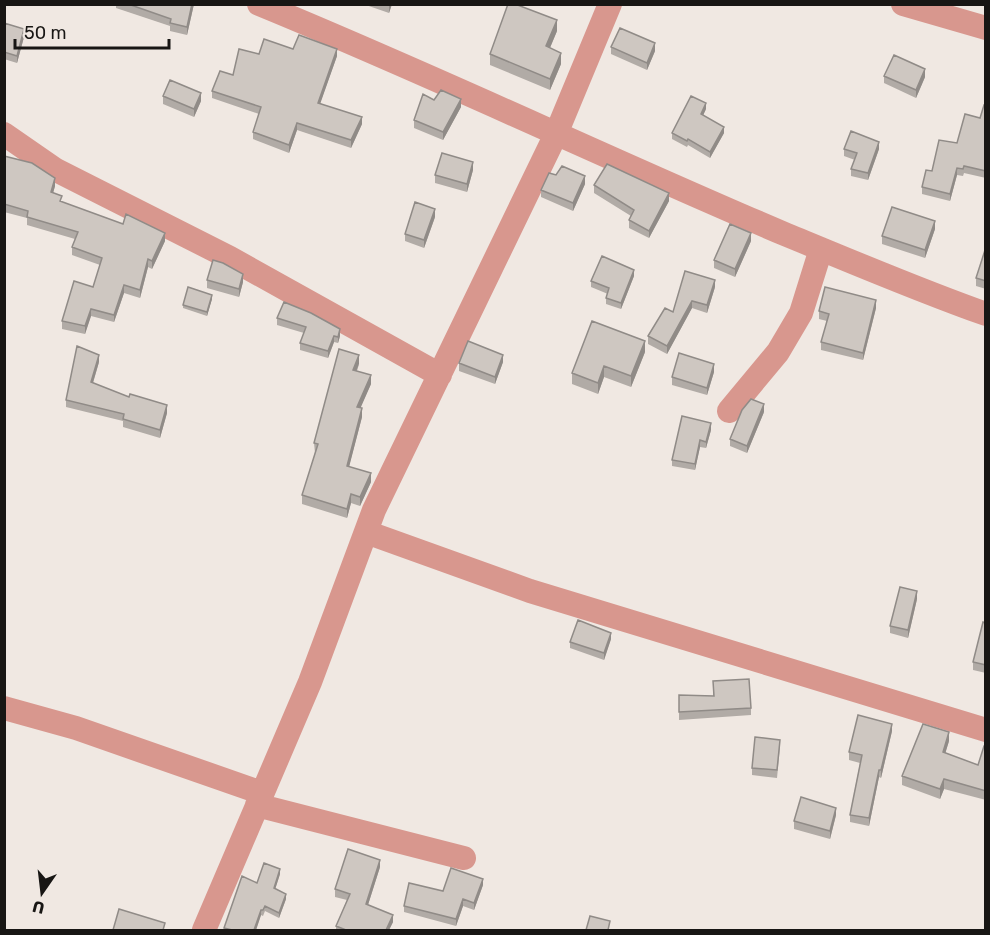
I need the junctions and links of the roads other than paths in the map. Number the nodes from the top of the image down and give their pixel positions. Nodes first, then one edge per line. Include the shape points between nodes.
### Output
1 (259, 4) edge
2 (610, 4) edge
3 (903, 4) edge
4 (986, 28) edge
5 (4, 134) edge
6 (556, 134) junction
7 (821, 249) junction
8 (986, 314) edge
9 (440, 375) junction
10 (729, 411) dead end
11 (366, 532) junction
12 (4, 708) edge
13 (986, 730) edge
14 (260, 799) junction
15 (464, 858) dead end
16 (204, 930) edge

1 - 6 street
2 - 6 street
3 - 4 street
5 - 9 street via 57,170 230,258
6 - 7 street
6 - 9 street
7 - 8 street
7 - 10 street via 801,313 778,352
9 - 11 street
11 - 13 street via 530,591
11 - 14 street
12 - 14 street via 76,728
14 - 15 street
14 - 16 street

